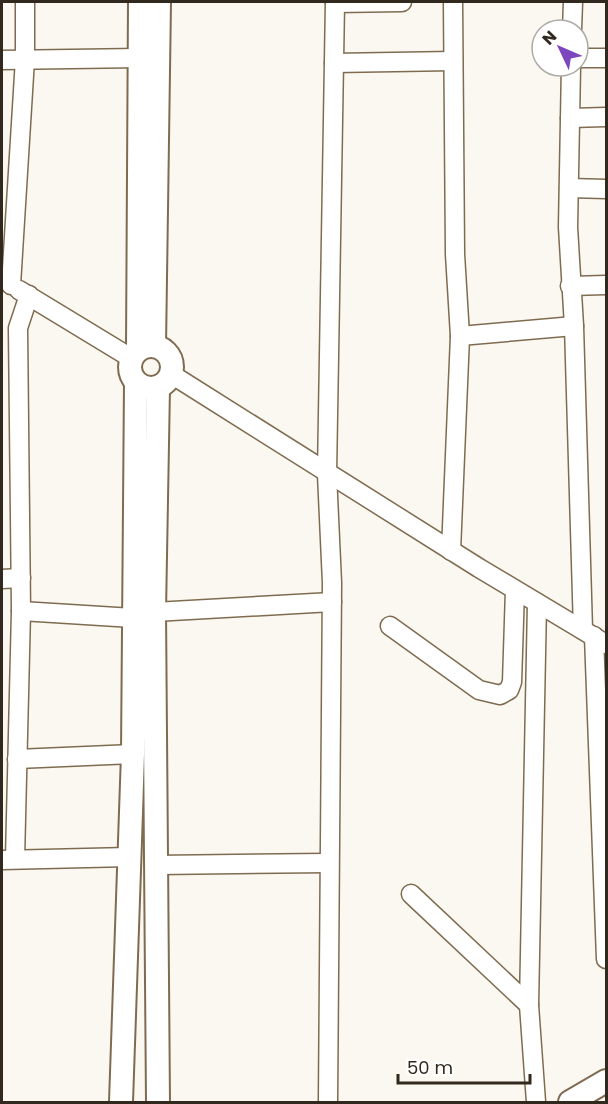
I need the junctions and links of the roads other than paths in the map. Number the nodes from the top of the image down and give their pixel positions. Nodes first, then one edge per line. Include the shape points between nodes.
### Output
1 (25, 2) edge
2 (140, 2) edge
3 (159, 2) edge
4 (335, 2) edge
5 (402, 2) edge
6 (453, 2) edge
7 (573, 2) edge
8 (572, 18) edge
9 (140, 58) junction
10 (590, 58) edge
11 (606, 58) edge
12 (25, 59) junction
13 (2, 60) edge
14 (453, 61) junction
15 (334, 63) junction
16 (571, 78) edge
17 (606, 117) edge
18 (570, 118) junction
19 (569, 188) junction
20 (606, 189) edge
21 (6, 283) edge
22 (606, 285) edge
23 (570, 286) junction
24 (29, 295) junction
25 (574, 326) junction
26 (460, 336) junction
27 (141, 351) junction
28 (164, 381) junction
29 (136, 383) junction
30 (10, 397) edge
31 (327, 474) junction
32 (451, 551) junction
33 (21, 578) junction
34 (2, 579) edge
35 (515, 590) junction
36 (332, 602) junction
37 (537, 603) junction
38 (21, 612) junction
39 (144, 615) junction
40 (390, 626) dead end
41 (595, 637) edge
42 (133, 754) junction
43 (17, 759) junction
44 (129, 857) junction
45 (8, 860) edge
46 (328, 863) junction
47 (157, 865) junction
48 (411, 894) dead end
49 (157, 896) junction
50 (127, 897) junction
51 (606, 959) edge
52 (529, 1005) junction
53 (606, 1081) edge
54 (121, 1102) edge
55 (158, 1102) edge
56 (328, 1102) edge
57 (536, 1102) edge
58 (570, 1102) edge

1 - 12 street
2 - 9 street
3 - 27 street
4 - 5 street
4 - 15 street
6 - 14 street
7 - 8 street
9 - 12 street
9 - 27 street
10 - 11 street
12 - 13 street
12 - 21 street
14 - 15 street
14 - 26 street
15 - 31 street
16 - 18 street
17 - 18 street
18 - 19 street
19 - 20 street
19 - 23 street
21 - 24 street
22 - 23 street
23 - 25 street
24 - 27 street
24 - 30 street via 18,328
25 - 26 street
25 - 41 street
26 - 32 street
27 - 28 street via 161,348 171,359
27 - 29 street via 129,371
28 - 29 street via 150,388
28 - 31 street
28 - 39 street
29 - 39 street
30 - 33 street
31 - 32 street
31 - 36 street
32 - 35 street
33 - 34 street
33 - 38 street
35 - 37 street
35 - 40 street via 512,682 509,690 500,694 479,690
36 - 39 street
36 - 46 street
37 - 41 street
37 - 52 street
38 - 39 street
38 - 43 street
39 - 42 street
39 - 47 street
41 - 51 street
42 - 43 street
42 - 44 street
43 - 45 street
44 - 45 street
44 - 50 street
46 - 47 street
46 - 56 street
47 - 49 street
48 - 52 street
49 - 50 street
49 - 55 street
50 - 54 street
52 - 57 street
53 - 58 street

